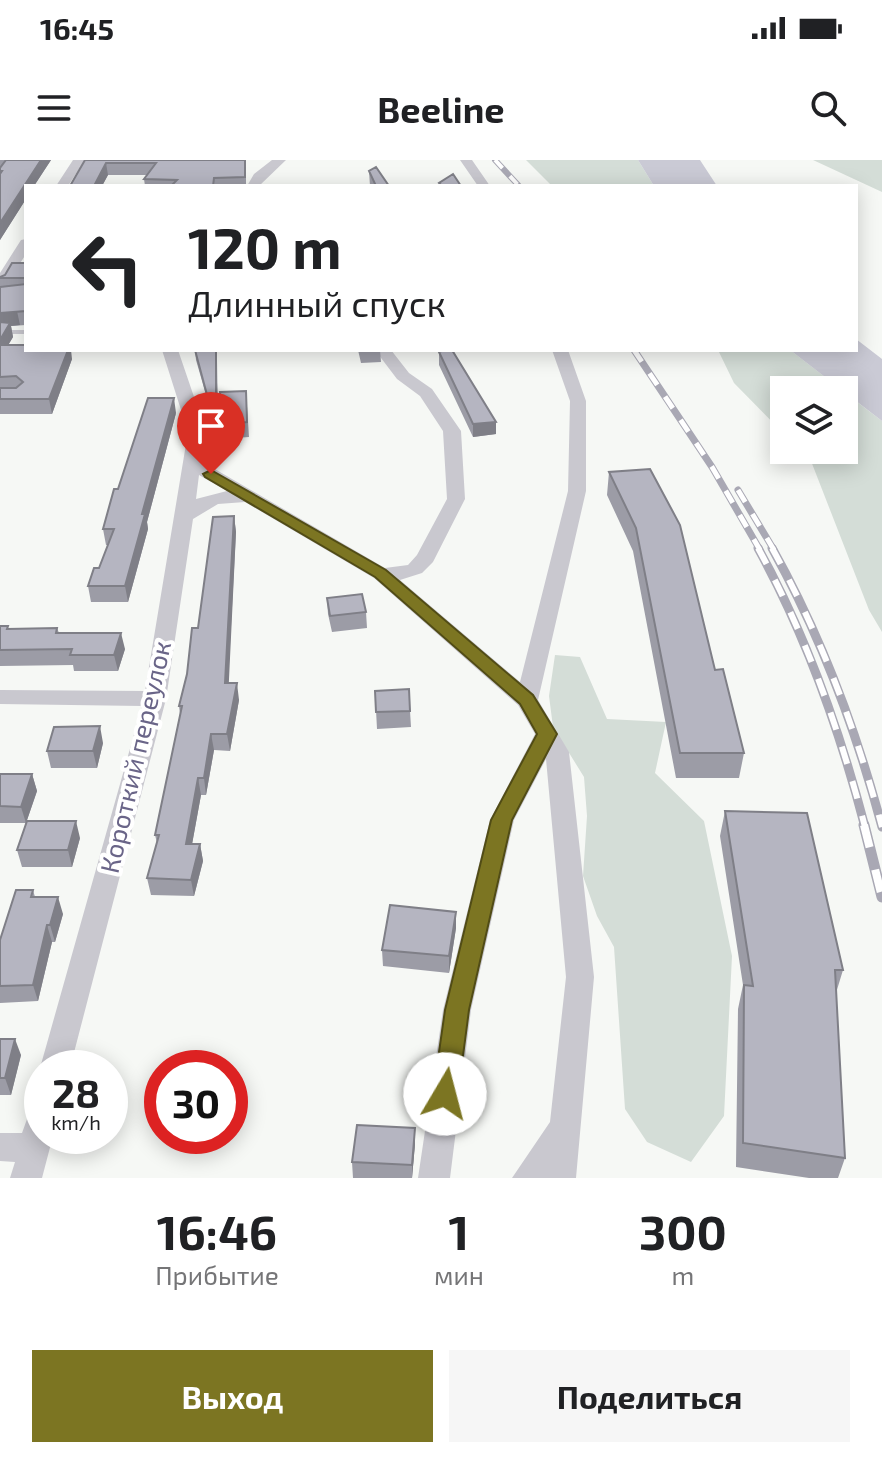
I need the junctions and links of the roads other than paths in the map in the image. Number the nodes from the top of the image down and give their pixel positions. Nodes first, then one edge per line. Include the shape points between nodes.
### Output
1 (79, 160) edge
2 (280, 160) edge
3 (466, 160) edge
4 (63, 184) edge
5 (254, 184) edge
6 (480, 184) edge
7 (24, 246) edge
8 (24, 269) edge
9 (0, 284) edge
10 (0, 332) edge
11 (24, 332) edge
12 (171, 352) edge
13 (385, 352) edge
14 (561, 352) edge
15 (192, 463) junction
16 (248, 496) junction
17 (184, 517) junction
18 (381, 574) junction
19 (0, 697) edge
20 (155, 699) junction
21 (527, 700) junction
22 (547, 734) junction
23 (60, 1050) edge
24 (565, 1127) junction
25 (24, 1138) edge
26 (0, 1147) edge
27 (32, 1154) edge
28 (26, 1178) edge
29 (434, 1178) edge
30 (528, 1178) edge
31 (560, 1178) edge

1 - 4 street
2 - 5 street
3 - 6 street
7 - 9 street
8 - 9 street
10 - 11 lane
12 - 15 street, Короткий переулок via 197,432
13 - 18 street via 403,376 426,393 452,431 456,499 426,558 415,569
14 - 21 street via 578,401 577,491
15 - 16 street
15 - 17 street, Короткий переулок
16 - 17 street via 212,498
16 - 18 street
17 - 20 street, Короткий переулок
18 - 21 street
19 - 20 street
20 - 23 street, Короткий переулок
21 - 22 street
22 - 24 street via 557,752 580,977
22 - 29 street via 502,820 457,1010
24 - 30 street
24 - 31 street
25 - 26 street
27 - 28 street

